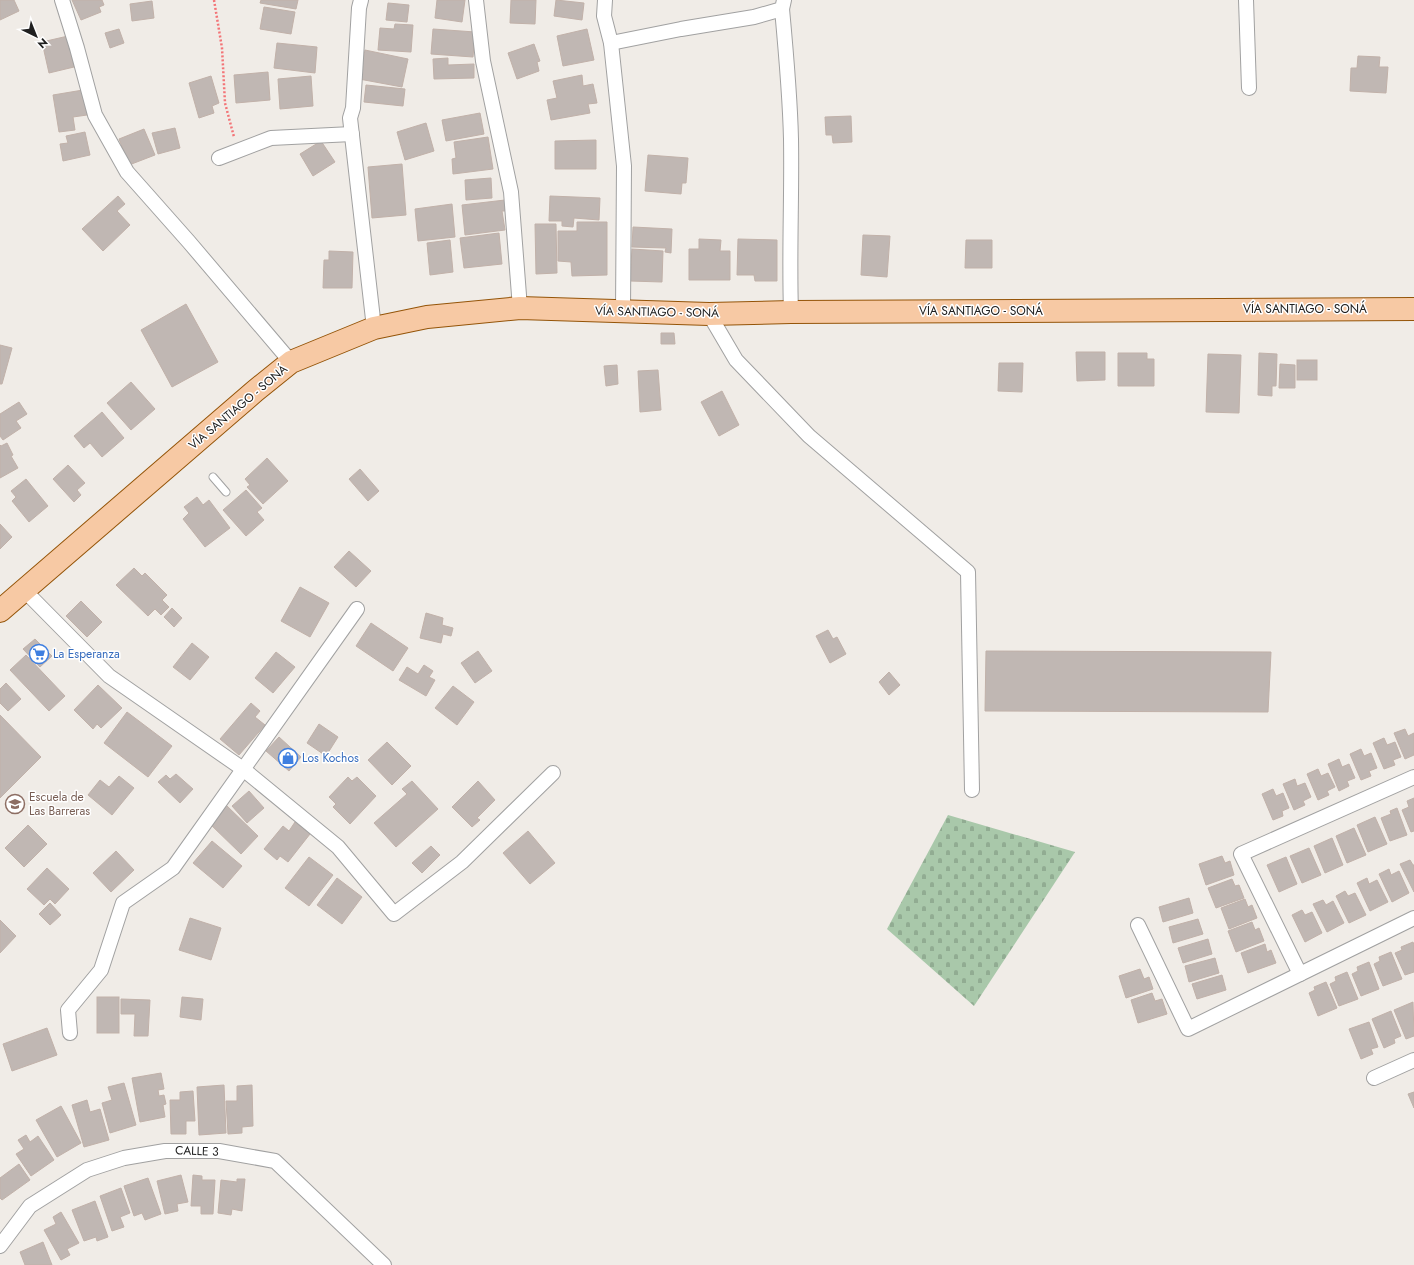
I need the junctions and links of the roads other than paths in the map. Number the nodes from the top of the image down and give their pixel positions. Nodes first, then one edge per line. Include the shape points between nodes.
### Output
1 (62, 0) edge
2 (361, 0) edge
3 (476, 0) edge
4 (605, 0) edge
5 (1246, 0) edge
6 (783, 4) edge
7 (611, 43) junction
8 (1249, 88) dead end
9 (352, 134) junction
10 (219, 158) dead end
11 (520, 308) junction
12 (1414, 309) edge
13 (623, 311) junction
14 (791, 312) junction
15 (709, 314) junction
16 (374, 328) junction
17 (291, 362) junction
18 (214, 477) dead end
19 (226, 492) dead end
20 (24, 590) junction
21 (357, 609) dead end
22 (0, 611) edge
23 (243, 770) junction
24 (553, 773) dead end
25 (1414, 777) edge
26 (972, 790) dead end
27 (1414, 918) edge
28 (1138, 925) dead end
29 (1300, 974) junction
30 (70, 1033) dead end
31 (1414, 1060) edge
32 (1374, 1078) dead end
33 (0, 1246) edge
34 (384, 1265) edge

1 - 17 street via 95,115 126,172
2 - 9 street via 353,108 350,118
3 - 11 street via 483,61 511,192
4 - 7 street via 604,16
5 - 8 street
6 - 7 street via 754,17
6 - 14 street via 791,139
7 - 13 street via 624,166
9 - 10 street via 271,138
9 - 16 street
11 - 13 main road, VÍA SANTIAGO - SONÁ
11 - 16 main road, VÍA SANTIAGO - SONÁ via 427,317
12 - 14 main road, VÍA SANTIAGO - SONÁ
13 - 15 main road, VÍA SANTIAGO - SONÁ
14 - 15 main road, VÍA SANTIAGO - SONÁ
15 - 26 street via 736,360 809,436 968,572
16 - 17 main road, VÍA SANTIAGO - SONÁ
17 - 20 main road, VÍA SANTIAGO - SONÁ
18 - 19 lane
20 - 22 main road, VÍA SANTIAGO - SONÁ
20 - 23 street via 109,676
21 - 23 street
23 - 24 street via 338,847 394,914 462,862
23 - 30 street via 173,868 123,903 101,970 68,1010
25 - 29 street via 1241,854
27 - 29 street
28 - 29 street via 1188,1029
31 - 32 street
33 - 34 street, CALLE 3 via 30,1206 87,1170 124,1158 165,1151 219,1151 275,1161

